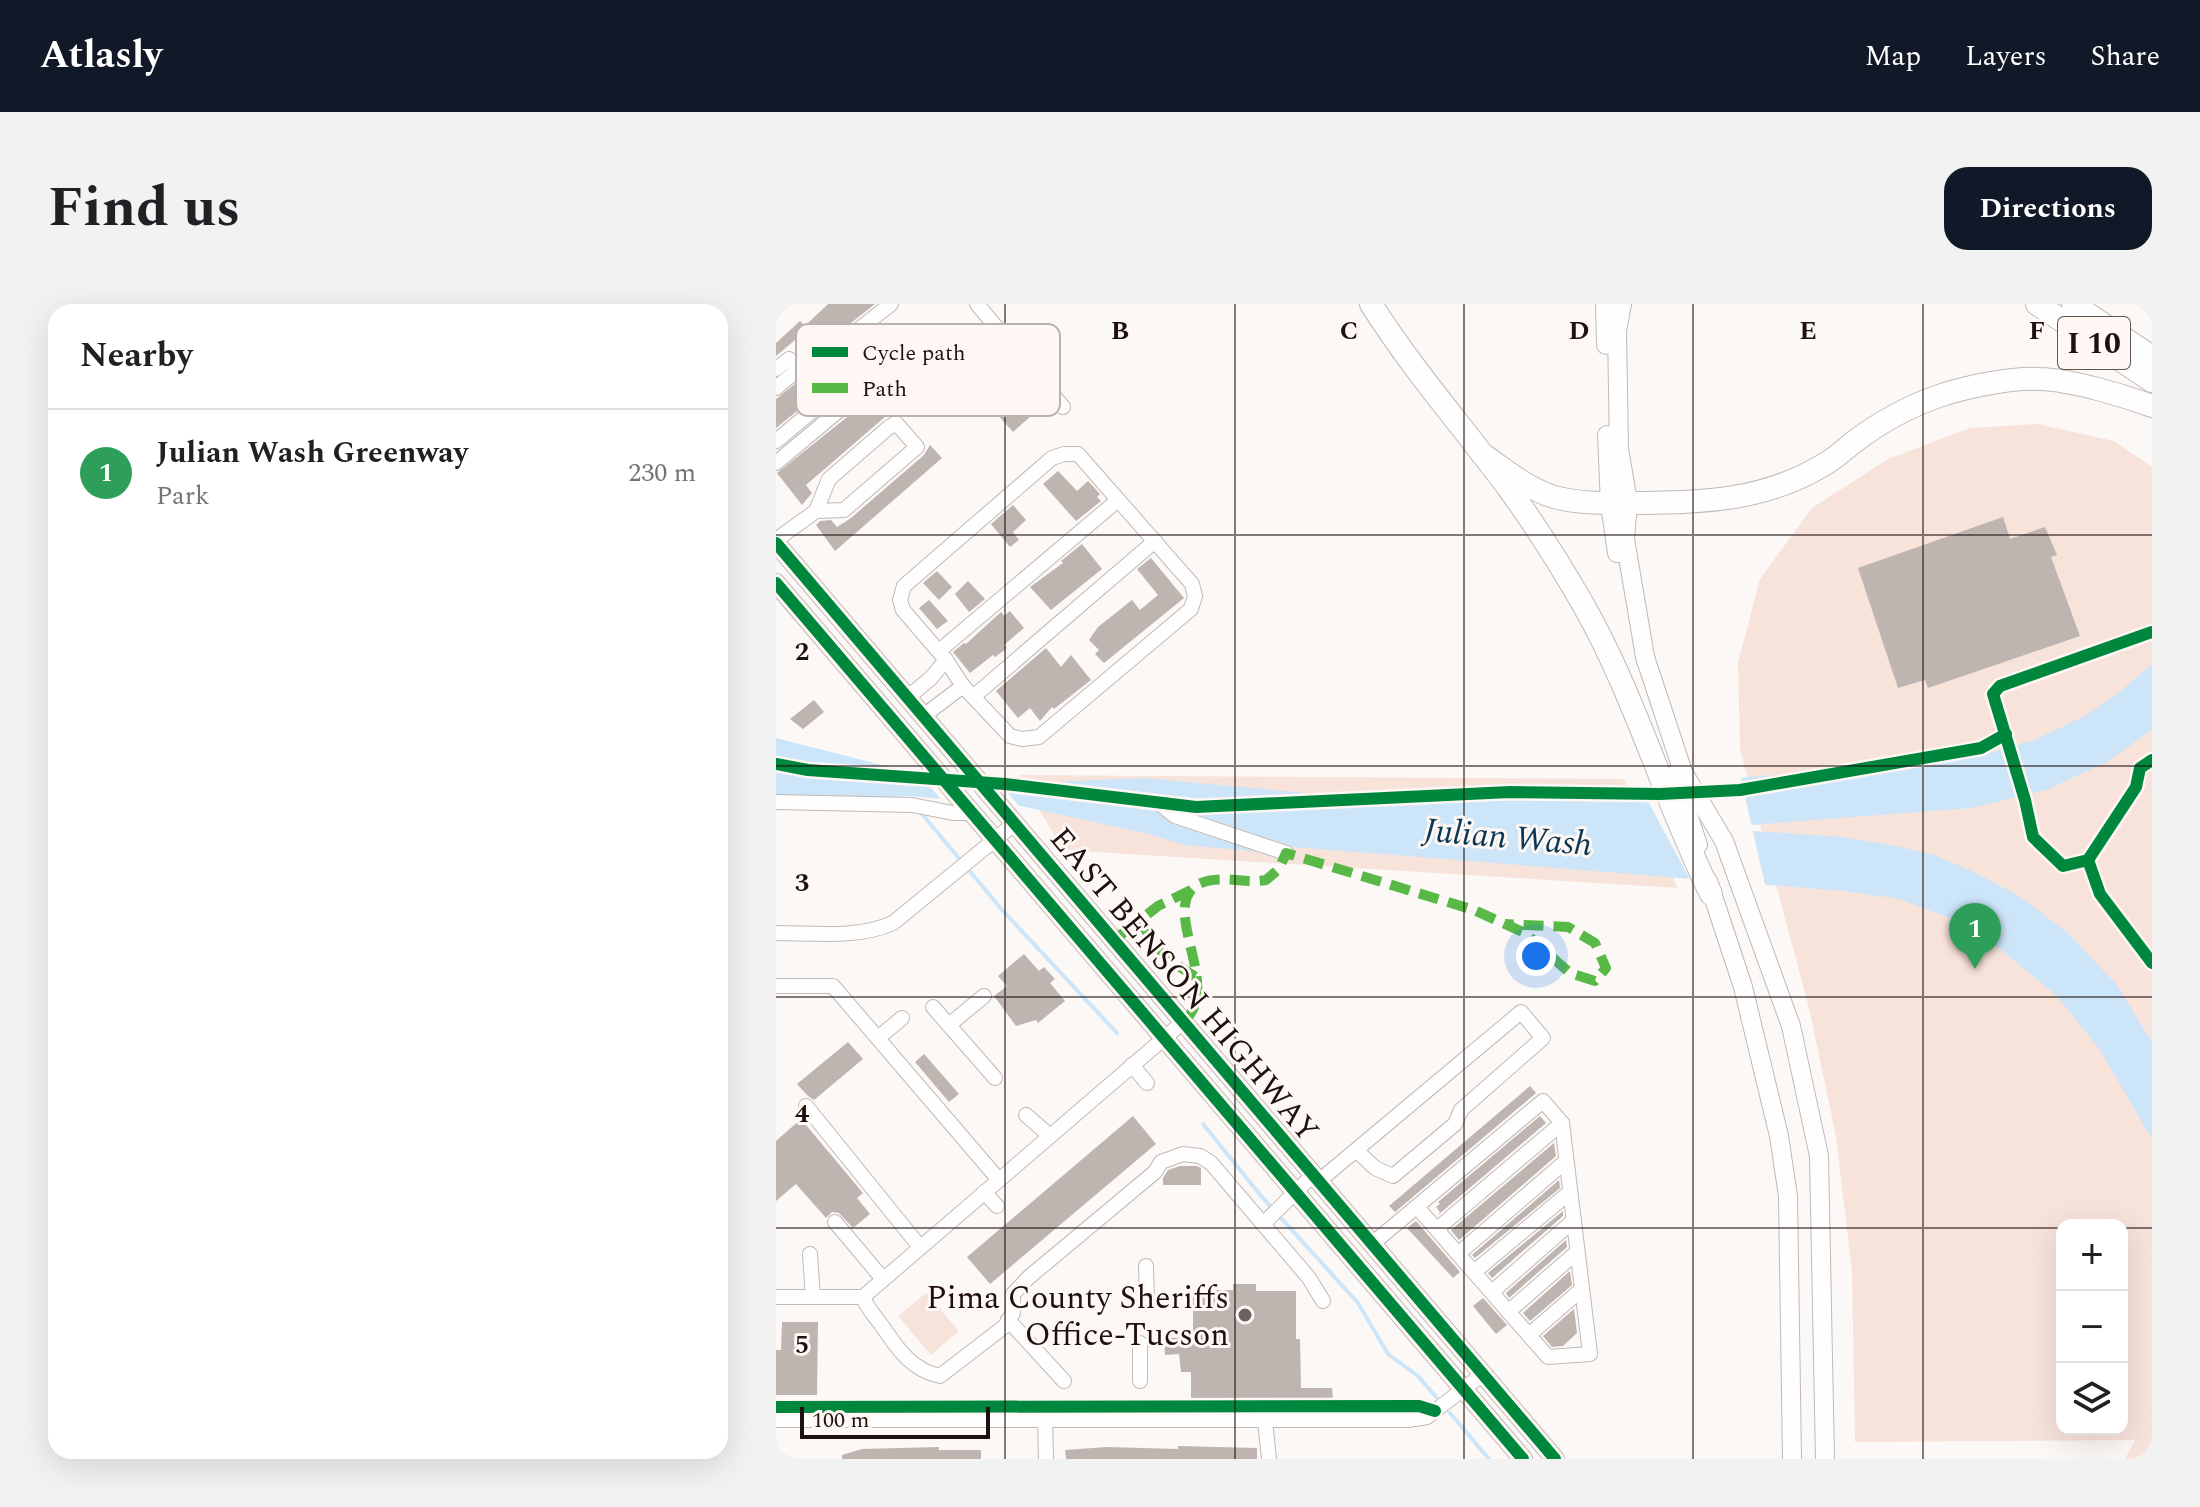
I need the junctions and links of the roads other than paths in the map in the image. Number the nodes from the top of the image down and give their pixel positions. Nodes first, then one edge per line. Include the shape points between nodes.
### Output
1 (891, 304) edge
2 (977, 304) edge
3 (1371, 304) edge
4 (1605, 304) edge
5 (1622, 304) edge
6 (2037, 304) edge
7 (2073, 304) edge
8 (866, 324) edge
9 (994, 324) edge
10 (2152, 357) edge
11 (796, 367) edge
12 (776, 369) edge
13 (796, 371) edge
14 (2152, 381) edge
15 (776, 388) edge
16 (1060, 403) edge
17 (2152, 406) edge
18 (1063, 407) dead end
19 (806, 416) edge
20 (832, 416) edge
21 (776, 441) edge
22 (1482, 454) junction
23 (776, 463) edge
24 (1118, 500) junction
25 (1619, 503) junction
26 (816, 511) junction
27 (776, 541) edge
28 (1155, 541) junction
29 (805, 577) junction
30 (781, 589) edge
31 (943, 655) junction
32 (968, 692) junction
33 (907, 698) junction
34 (922, 717) junction
35 (1672, 772) junction
36 (776, 802) edge
37 (1159, 803) dead end
38 (966, 807) junction
39 (1014, 824) junction
40 (995, 840) junction
41 (1286, 853) dead end
42 (1711, 894) joint
43 (776, 933) edge
44 (776, 986) edge
45 (984, 996) dead end
46 (933, 1007) dead end
47 (902, 1018) dead end
48 (1183, 1022) junction
49 (949, 1025) junction
50 (878, 1038) junction
51 (1164, 1038) junction
52 (1132, 1065) junction
53 (995, 1078) dead end
54 (1147, 1083) dead end
55 (806, 1106) dead end
56 (1026, 1115) dead end
57 (1562, 1123) junction
58 (1050, 1136) junction
59 (1356, 1150) junction
60 (1566, 1161) junction
61 (1316, 1178) junction
62 (999, 1180) junction
63 (984, 1192) junction
64 (1570, 1192) junction
65 (1296, 1193) junction
66 (997, 1206) dead end
67 (1417, 1207) junction
68 (1272, 1216) junction
69 (1574, 1220) junction
70 (835, 1222) dead end
71 (1437, 1229) junction
72 (1372, 1244) junction
73 (920, 1247) junction
74 (1577, 1252) junction
75 (810, 1254) dead end
76 (1458, 1254) junction
77 (1146, 1266) dead end
78 (1474, 1272) junction
79 (883, 1279) junction
80 (1582, 1289) junction
81 (1492, 1292) junction
82 (776, 1297) edge
83 (813, 1297) junction
84 (863, 1297) junction
85 (1323, 1301) dead end
86 (1147, 1303) dead end
87 (776, 1309) edge
88 (1508, 1312) junction
89 (1008, 1320) junction
90 (1529, 1335) junction
91 (1140, 1343) dead end
92 (1483, 1374) junction
93 (1064, 1381) dead end
94 (1140, 1381) dead end
95 (1463, 1389) junction
96 (776, 1420) edge
97 (1045, 1420) junction
98 (1265, 1420) junction
99 (1046, 1459) edge
100 (1269, 1459) edge
101 (1523, 1459) edge
102 (1555, 1459) edge
103 (1792, 1459) edge
104 (1825, 1459) edge

1 - 8 street
2 - 9 street
3 - 22 highway
4 - 25 main road
5 - 25 main road via 1617,331
6 - 14 highway, I 10
7 - 10 highway, I 10
11 - 12 street via 789,359
13 - 15 street
16 - 18 street
17 - 25 highway via 2120,394 2040,379 1961,389 1899,414 1825,465 1751,495 1708,502
19 - 21 street
20 - 23 street
22 - 25 highway via 1551,496
22 - 35 highway via 1551,550
24 - 28 street
24 - 31 street
24 - 31 street via 1078,454 1052,458 904,586 903,610
25 - 35 main road via 1645,657
26 - 26 street via 829,479 888,428 896,423 917,447 844,510
26 - 27 street
27 - 29 main road, EAST BENSON HIGHWAY
28 - 32 street
28 - 32 street via 1192,584 1191,609 1039,737 1010,736
29 - 30 main road
29 - 33 main road, EAST BENSON HIGHWAY
30 - 38 main road, EAST BENSON HIGHWAY
31 - 32 street
31 - 33 street via 931,678
32 - 34 street
33 - 34 main road, EAST BENSON HIGHWAY
34 - 39 main road, EAST BENSON HIGHWAY
35 - 42 highway via 1686,843
35 - 104 main road via 1724,841 1791,1026 1819,1156
36 - 38 street via 912,805 953,813
37 - 41 street via 1175,816
38 - 40 main road, EAST BENSON HIGHWAY
39 - 40 street
39 - 48 main road, EAST BENSON HIGHWAY
40 - 43 street via 903,916 879,929
40 - 51 main road, EAST BENSON HIGHWAY
42 - 103 main road via 1743,987 1788,1196
44 - 50 street via 833,986
45 - 49 street
46 - 49 street
47 - 50 street
48 - 51 street
48 - 61 main road, EAST BENSON HIGHWAY
49 - 53 street
50 - 62 street
51 - 52 street
51 - 65 main road, EAST BENSON HIGHWAY
52 - 54 street
52 - 58 street
55 - 73 street
56 - 58 street
57 - 60 street
57 - 67 street via 1543,1101
57 - 71 street
58 - 62 street
59 - 59 street via 1521,1012 1543,1038 1393,1176
59 - 61 street
60 - 64 street
60 - 76 street
61 - 65 street
61 - 72 main road, EAST BENSON HIGHWAY
62 - 63 street
63 - 66 street
63 - 73 street
64 - 69 street
64 - 78 street
65 - 68 street
65 - 95 main road, EAST BENSON HIGHWAY
67 - 71 street
67 - 72 street
68 - 85 street
68 - 89 street via 1194,1154 1161,1162 1028,1278 1013,1294
69 - 74 street
69 - 81 street
70 - 79 street
71 - 76 street
72 - 92 main road, EAST BENSON HIGHWAY
73 - 79 street
74 - 80 street
74 - 88 street
75 - 83 street
76 - 78 street
77 - 86 street
78 - 81 street
79 - 84 street
80 - 90 street
80 - 90 street via 1590,1354 1548,1357
81 - 88 street
82 - 83 street
82 - 87 street
83 - 84 street
84 - 89 street via 892,1344 940,1380
88 - 90 street
89 - 93 street
91 - 94 street
92 - 95 street
92 - 102 main road, EAST BENSON HIGHWAY
95 - 98 street via 1427,1417 1408,1420
95 - 101 main road, EAST BENSON HIGHWAY
96 - 97 street
97 - 98 street
97 - 99 street
98 - 100 street

